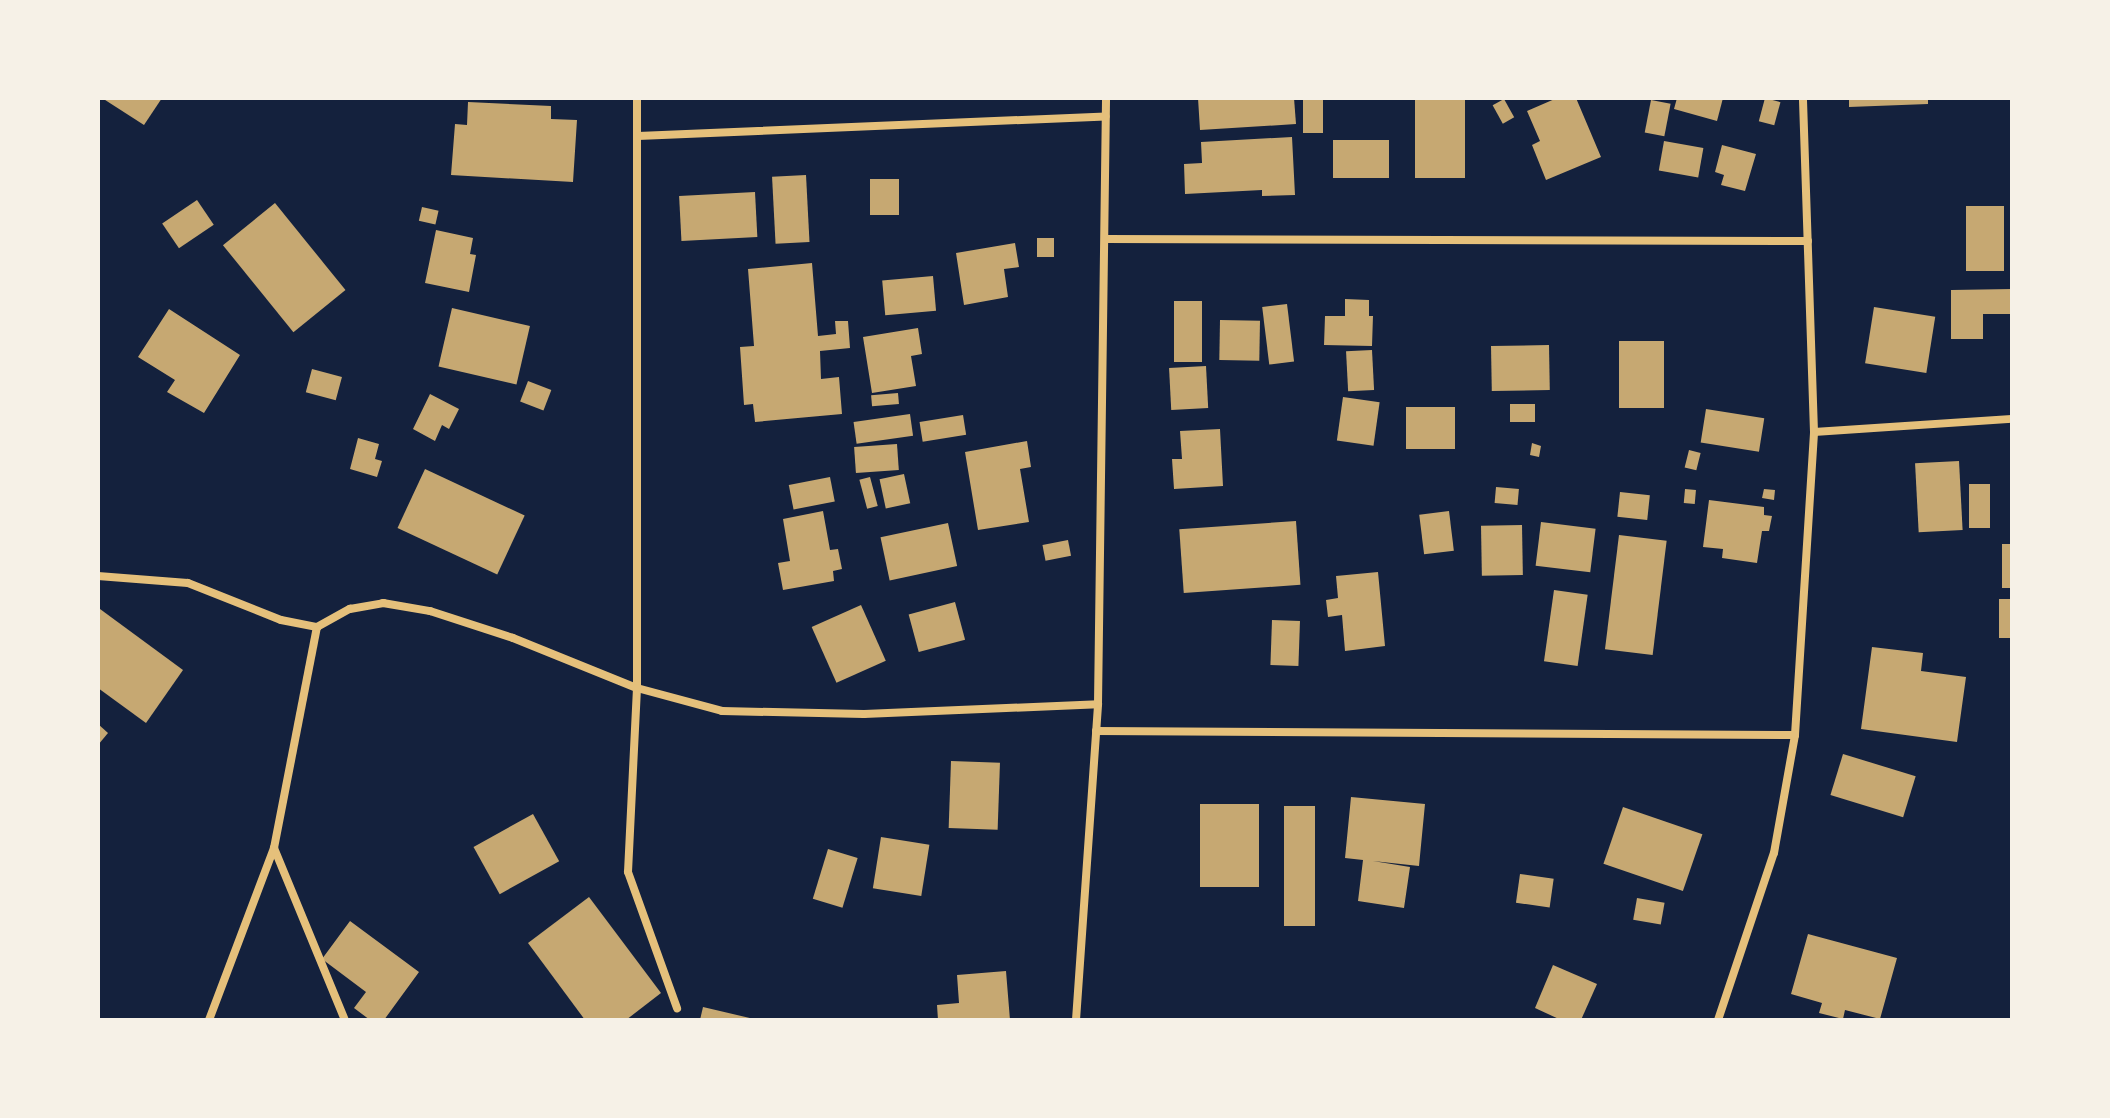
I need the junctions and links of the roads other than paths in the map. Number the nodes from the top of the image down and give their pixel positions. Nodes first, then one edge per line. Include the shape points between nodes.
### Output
1 (637, 98) edge
2 (1106, 98) edge
3 (1803, 98) edge
4 (1106, 116) junction
5 (638, 136) junction
6 (1105, 239) junction
7 (1808, 241) junction
8 (2012, 419) edge
9 (1814, 432) junction
10 (98, 576) edge
11 (317, 627) junction
12 (637, 688) junction
13 (1098, 704) junction
14 (1096, 731) junction
15 (1795, 735) junction
16 (274, 848) junction
17 (677, 1008) dead end
18 (209, 1020) edge
19 (345, 1020) edge
20 (1076, 1020) edge
21 (1718, 1020) edge

1 - 5 street
2 - 4 street
3 - 7 street
4 - 5 street
4 - 6 street
5 - 12 street
6 - 7 street
6 - 13 street
7 - 9 street
8 - 9 street
9 - 15 street
10 - 11 street via 188,583 281,620
11 - 12 street via 350,609 383,603 430,611
11 - 16 street
12 - 13 street via 722,711 864,714
12 - 17 street via 628,872
13 - 14 street
14 - 15 street
14 - 20 street
15 - 21 street via 1774,853
16 - 18 street
16 - 19 street

